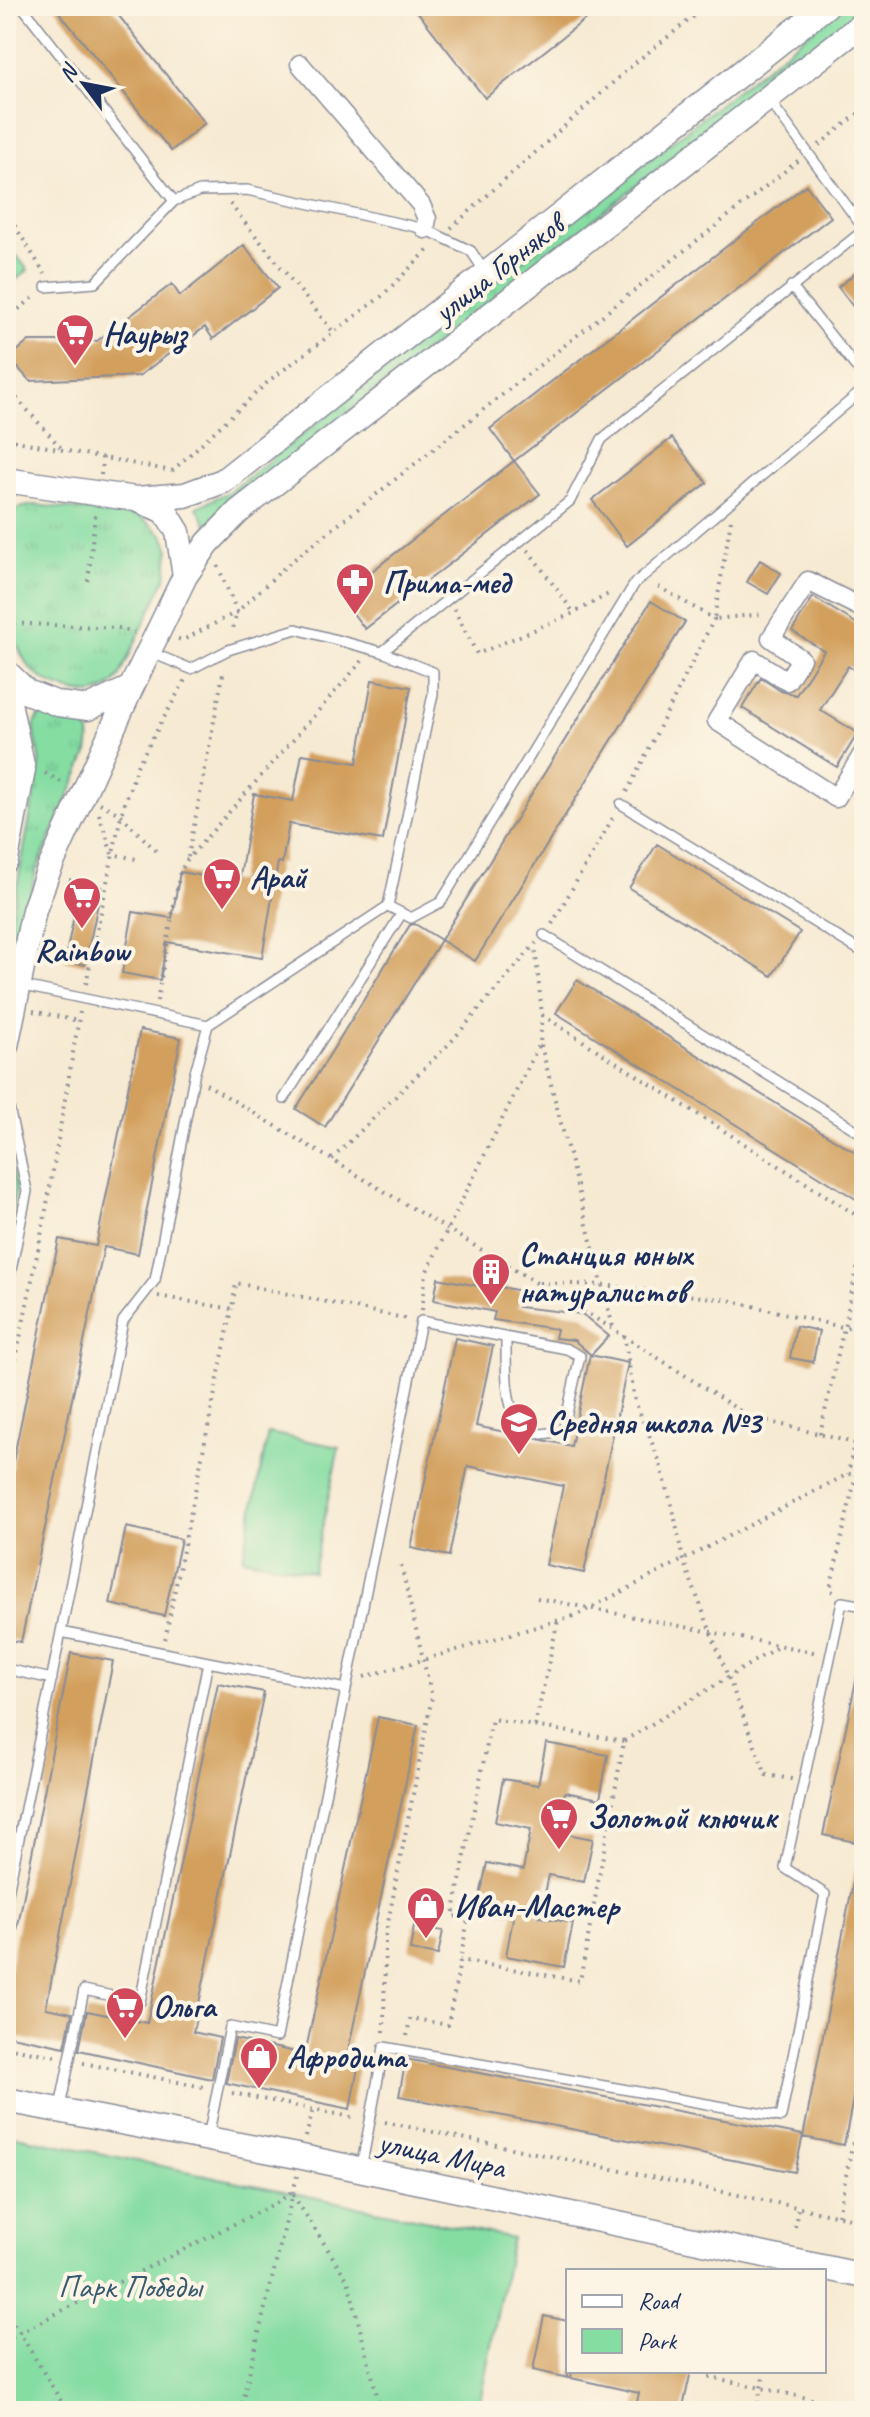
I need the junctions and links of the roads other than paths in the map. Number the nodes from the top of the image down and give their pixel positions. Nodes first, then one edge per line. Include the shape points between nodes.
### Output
1 (22, 6) edge
2 (826, 6) edge
3 (864, 23) edge
4 (300, 64) dead end
5 (768, 98) junction
6 (174, 201) junction
7 (864, 230) edge
8 (434, 232) junction
9 (486, 274) junction
10 (791, 286) junction
11 (46, 287) road end
12 (864, 377) edge
13 (864, 389) edge
14 (8, 482) edge
15 (136, 499) junction
16 (185, 576) junction
17 (864, 609) edge
18 (152, 644) junction
19 (377, 650) junction
20 (6, 672) edge
21 (6, 688) edge
22 (131, 688) junction
23 (864, 752) edge
24 (621, 804) road end
25 (6, 860) edge
26 (388, 906) junction
27 (402, 913) junction
28 (544, 935) road end
29 (864, 953) edge
30 (16, 996) junction
31 (208, 1025) junction
32 (6, 1046) edge
33 (6, 1094) edge
34 (284, 1099) dead end
35 (864, 1135) edge
36 (6, 1295) edge
37 (506, 1338) junction
38 (864, 1606) edge
39 (61, 1632) junction
40 (208, 1662) junction
41 (6, 1669) edge
42 (52, 1679) junction
43 (346, 1689) junction
44 (6, 1902) edge
45 (6, 2100) edge
46 (59, 2109) junction
47 (207, 2140) junction
48 (361, 2169) junction
49 (864, 2276) edge

1 - 6 lane
2 - 9 street, улица Горняков
3 - 5 street, улица Горняков
4 - 8 street via 421,205
5 - 7 lane
5 - 16 street, улица Горняков via 238,512
6 - 8 lane via 200,191 247,190
6 - 11 lane via 95,283
7 - 10 lane
8 - 9 lane via 471,251
9 - 15 street, улица Горняков via 223,481 185,495
10 - 12 lane
10 - 19 lane via 602,439 570,501
13 - 27 lane via 635,583 441,902 411,918
14 - 15 street
15 - 16 street via 165,511 178,532
16 - 18 street, улица Горняков
17 - 23 street via 808,581 771,638 801,659 787,681 754,660 717,721 836,798
18 - 19 lane via 191,669 228,650 296,629
18 - 22 street, улица Горняков
19 - 26 lane via 433,672 433,694
20 - 22 street via 27,692 88,708
21 - 25 street via 23,770
22 - 30 street, улица Горняков via 47,874
24 - 29 lane
26 - 27 lane
26 - 31 lane
27 - 34 lane
28 - 35 lane
30 - 31 lane via 83,999
30 - 32 street, улица Горняков
31 - 39 lane via 155,1280 123,1321
33 - 36 lane via 27,1191
37 - 37 lane via 580,1356 563,1431 519,1429 511,1412
37 - 43 lane via 421,1321
38 - 48 lane via 842,1602 785,1868 825,1894 781,2117 384,2047
39 - 40 lane
39 - 42 lane
40 - 43 lane
40 - 46 lane via 140,2002 84,1990
41 - 42 lane
42 - 44 lane
43 - 47 lane via 277,2037 230,2027
45 - 46 street, улица Мира
46 - 47 street, улица Мира
47 - 48 street, улица Мира
48 - 49 street, улица Мира

